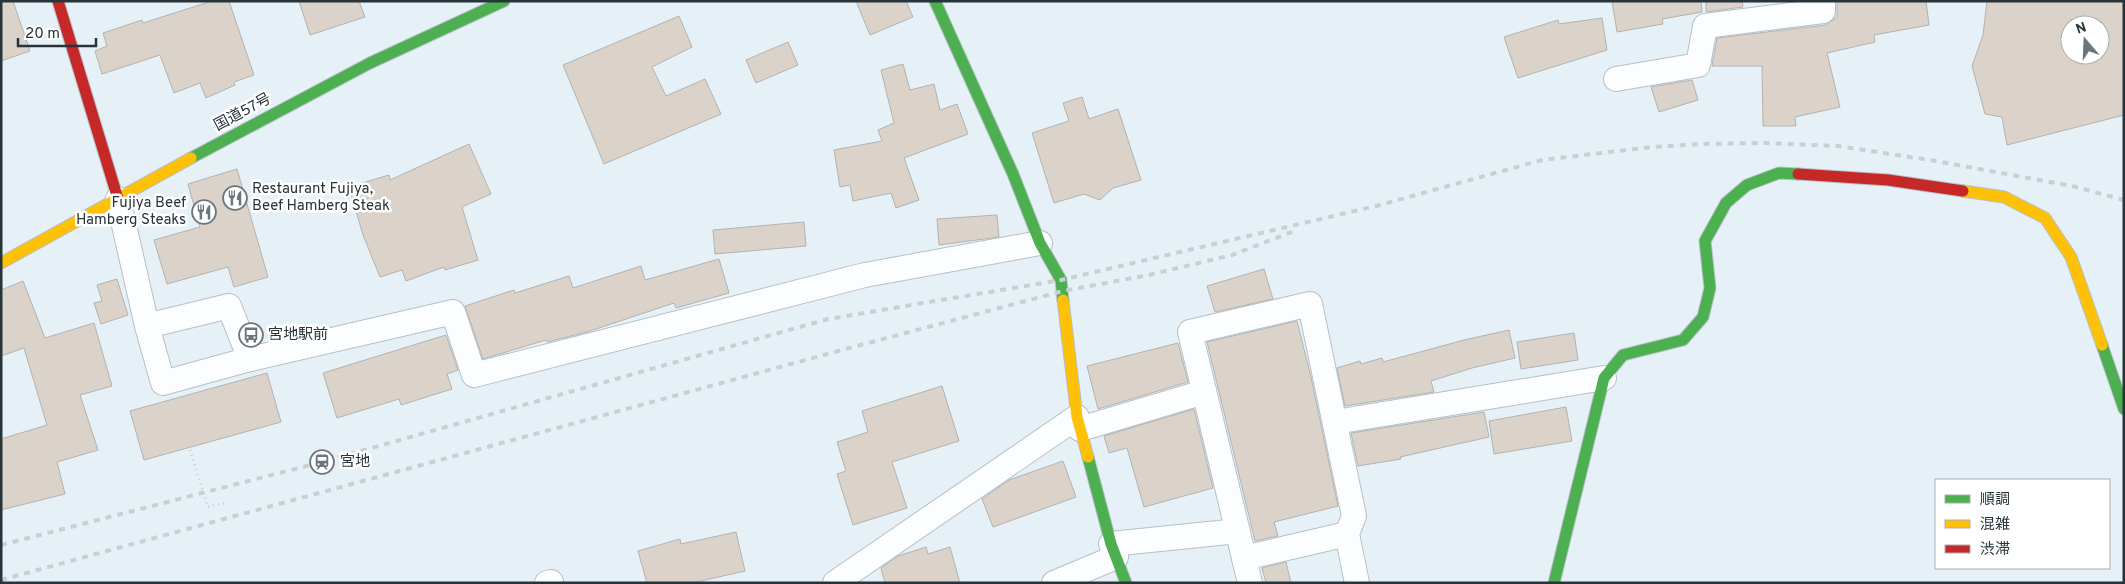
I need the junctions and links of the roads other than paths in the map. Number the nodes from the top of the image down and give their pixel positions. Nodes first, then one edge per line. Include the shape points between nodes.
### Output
1 (58, 1) edge
2 (504, 1) edge
3 (935, 1) edge
4 (1823, 1) edge
5 (1770, 9) edge
6 (1616, 79) dead end
7 (118, 199) junction
8 (1040, 243) junction
9 (1, 263) edge
10 (147, 326) junction
11 (250, 359) junction
12 (1604, 378) junction
13 (1204, 392) junction
14 (2124, 409) edge
15 (1334, 422) junction
16 (1078, 423) junction
17 (1238, 531) junction
18 (1347, 534) junction
19 (1114, 551) junction
20 (1244, 558) junction
21 (835, 583) edge
22 (1054, 583) edge
23 (1126, 583) edge
24 (1250, 583) edge
25 (1356, 583) edge
26 (1554, 583) edge

1 - 7 main road
2 - 7 main road, 国道57号 via 370,63
3 - 8 main road via 1014,174
4 - 5 street via 1823,11
5 - 6 street via 1705,26 1698,64
7 - 9 main road, 国道57号
7 - 10 street
8 - 11 street via 865,275 474,375 453,312
8 - 16 main road via 1062,280
10 - 11 street via 229,306
10 - 11 street via 163,383
12 - 14 main road via 1623,355 1683,340 1703,317 1710,288 1704,241 1726,203 1747,185 1779,173 1888,180 2004,197 2044,218 2071,257
12 - 15 street
12 - 26 main road
13 - 15 street via 1190,332 1310,304
13 - 16 street
13 - 17 street
15 - 18 street via 1354,516
16 - 19 main road
16 - 21 street
17 - 19 street
17 - 20 street
18 - 20 street
18 - 25 street
19 - 22 street
19 - 23 main road
20 - 24 street

